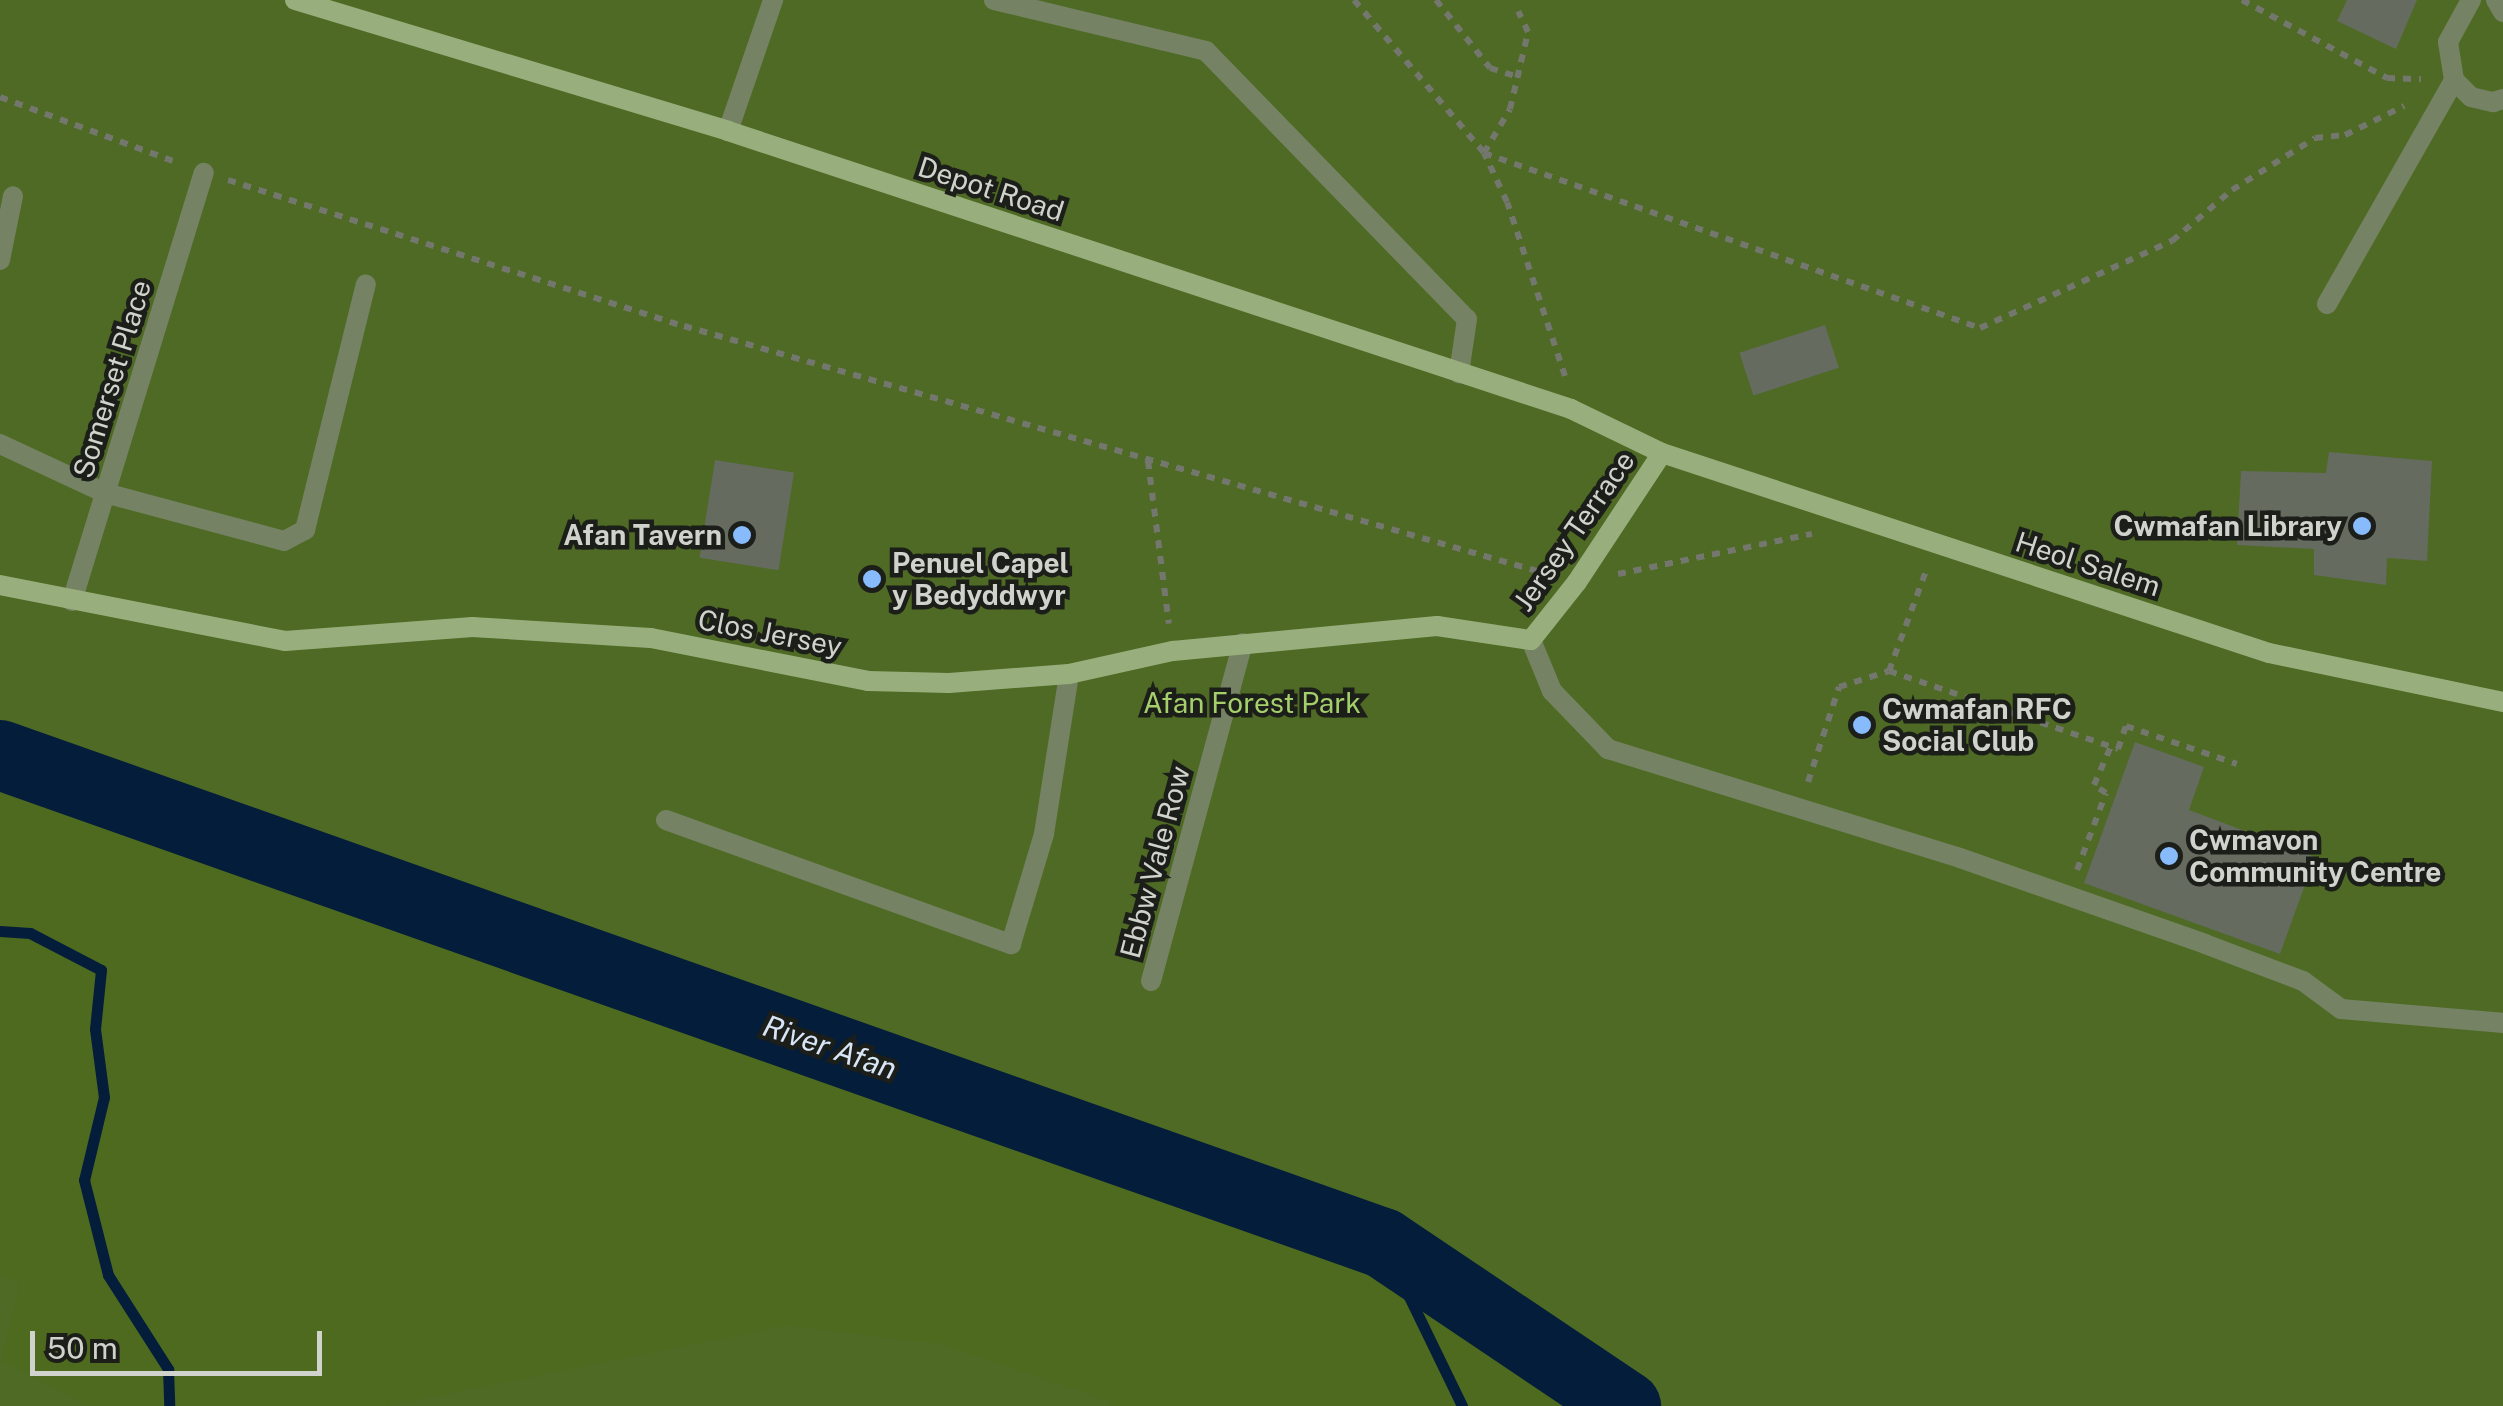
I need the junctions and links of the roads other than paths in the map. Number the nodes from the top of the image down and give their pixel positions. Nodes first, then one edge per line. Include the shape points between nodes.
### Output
1 (296, 0) edge
2 (773, 0) edge
3 (994, 0) edge
4 (2471, 0) edge
5 (2496, 0) edge
6 (2503, 12) edge
7 (2454, 80) junction
8 (2503, 99) edge
9 (728, 131) junction
10 (204, 173) road end
11 (13, 196) dead end
12 (0, 260) edge
13 (366, 284) dead end
14 (2326, 304) dead end
15 (1459, 372) junction
16 (0, 444) edge
17 (1662, 453) junction
18 (105, 493) junction
19 (0, 585) edge
20 (72, 602) junction
21 (1531, 640) junction
22 (1243, 643) junction
23 (1069, 674) junction
24 (2503, 702) edge
25 (666, 820) dead end
26 (1151, 980) dead end
27 (2503, 1023) edge

1 - 9 main road, Depot Road
2 - 9 street
3 - 15 street via 1206,51 1468,319
4 - 7 street via 2448,42
5 - 6 street
7 - 8 street via 2471,97
7 - 14 street
9 - 15 main road, Depot Road
10 - 18 street, Somerset Place
11 - 12 street
13 - 18 street via 306,530 284,541
15 - 17 main road, Depot Road via 1572,409
16 - 18 street
17 - 21 main road, Jersey Terrace
17 - 24 main road, Heol Salem via 2269,653
18 - 20 street, Somerset Place
19 - 20 main road, Clos Jersey
20 - 23 main road, Clos Jersey via 284,641 472,627 651,638 868,680 949,683
21 - 22 main road, Clos Jersey via 1436,626
21 - 27 street via 1552,692 1608,749 1960,858 2275,969 2341,1009
22 - 23 main road, Clos Jersey
22 - 26 street, Ebbw Vale Row
23 - 25 street via 1044,834 1011,944

